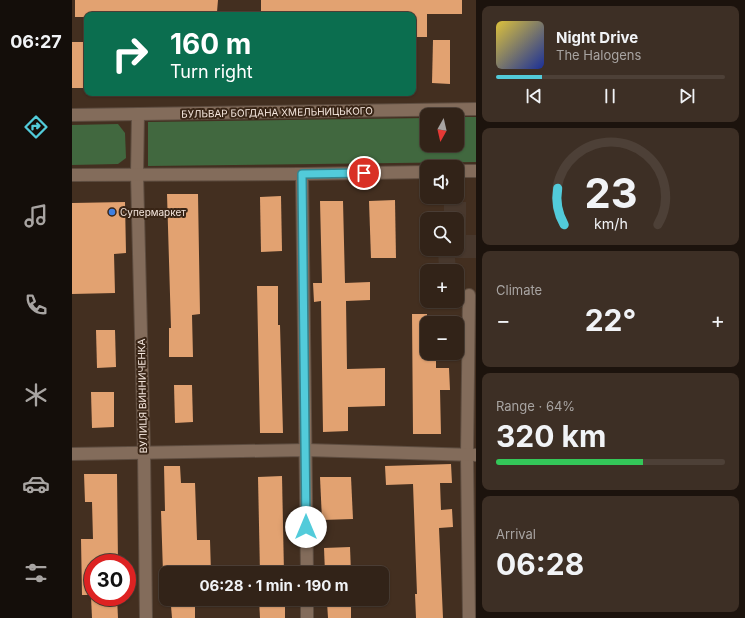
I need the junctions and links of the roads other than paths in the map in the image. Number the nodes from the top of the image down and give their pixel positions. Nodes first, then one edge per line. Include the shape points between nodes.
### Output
1 (476, 109) edge
2 (138, 114) junction
3 (72, 115) edge
4 (464, 171) edge
5 (476, 171) edge
6 (420, 172) edge
7 (137, 174) junction
8 (302, 174) junction
9 (72, 175) edge
10 (469, 295) dead end
11 (306, 450) junction
12 (144, 453) junction
13 (72, 454) edge
14 (472, 455) edge
15 (307, 566) edge
16 (307, 606) edge
17 (146, 618) edge
18 (307, 618) edge
19 (469, 618) edge

1 - 2 street, БУЛЬВАР БОГДАНА ХМЕЛЬНИЦЬКОГО
2 - 3 street, БУЛЬВАР БОГДАНА ХМЕЛЬНИЦЬКОГО
2 - 7 street
4 - 5 street
6 - 8 street
7 - 8 street
7 - 9 street
7 - 12 street, ВУЛИЦЯ ВИННИЧЕНКА
8 - 11 street
10 - 14 street
11 - 12 street
11 - 14 street
11 - 15 street
12 - 13 street
12 - 17 street, ВУЛИЦЯ ВИННИЧЕНКА
14 - 19 street
16 - 18 street

